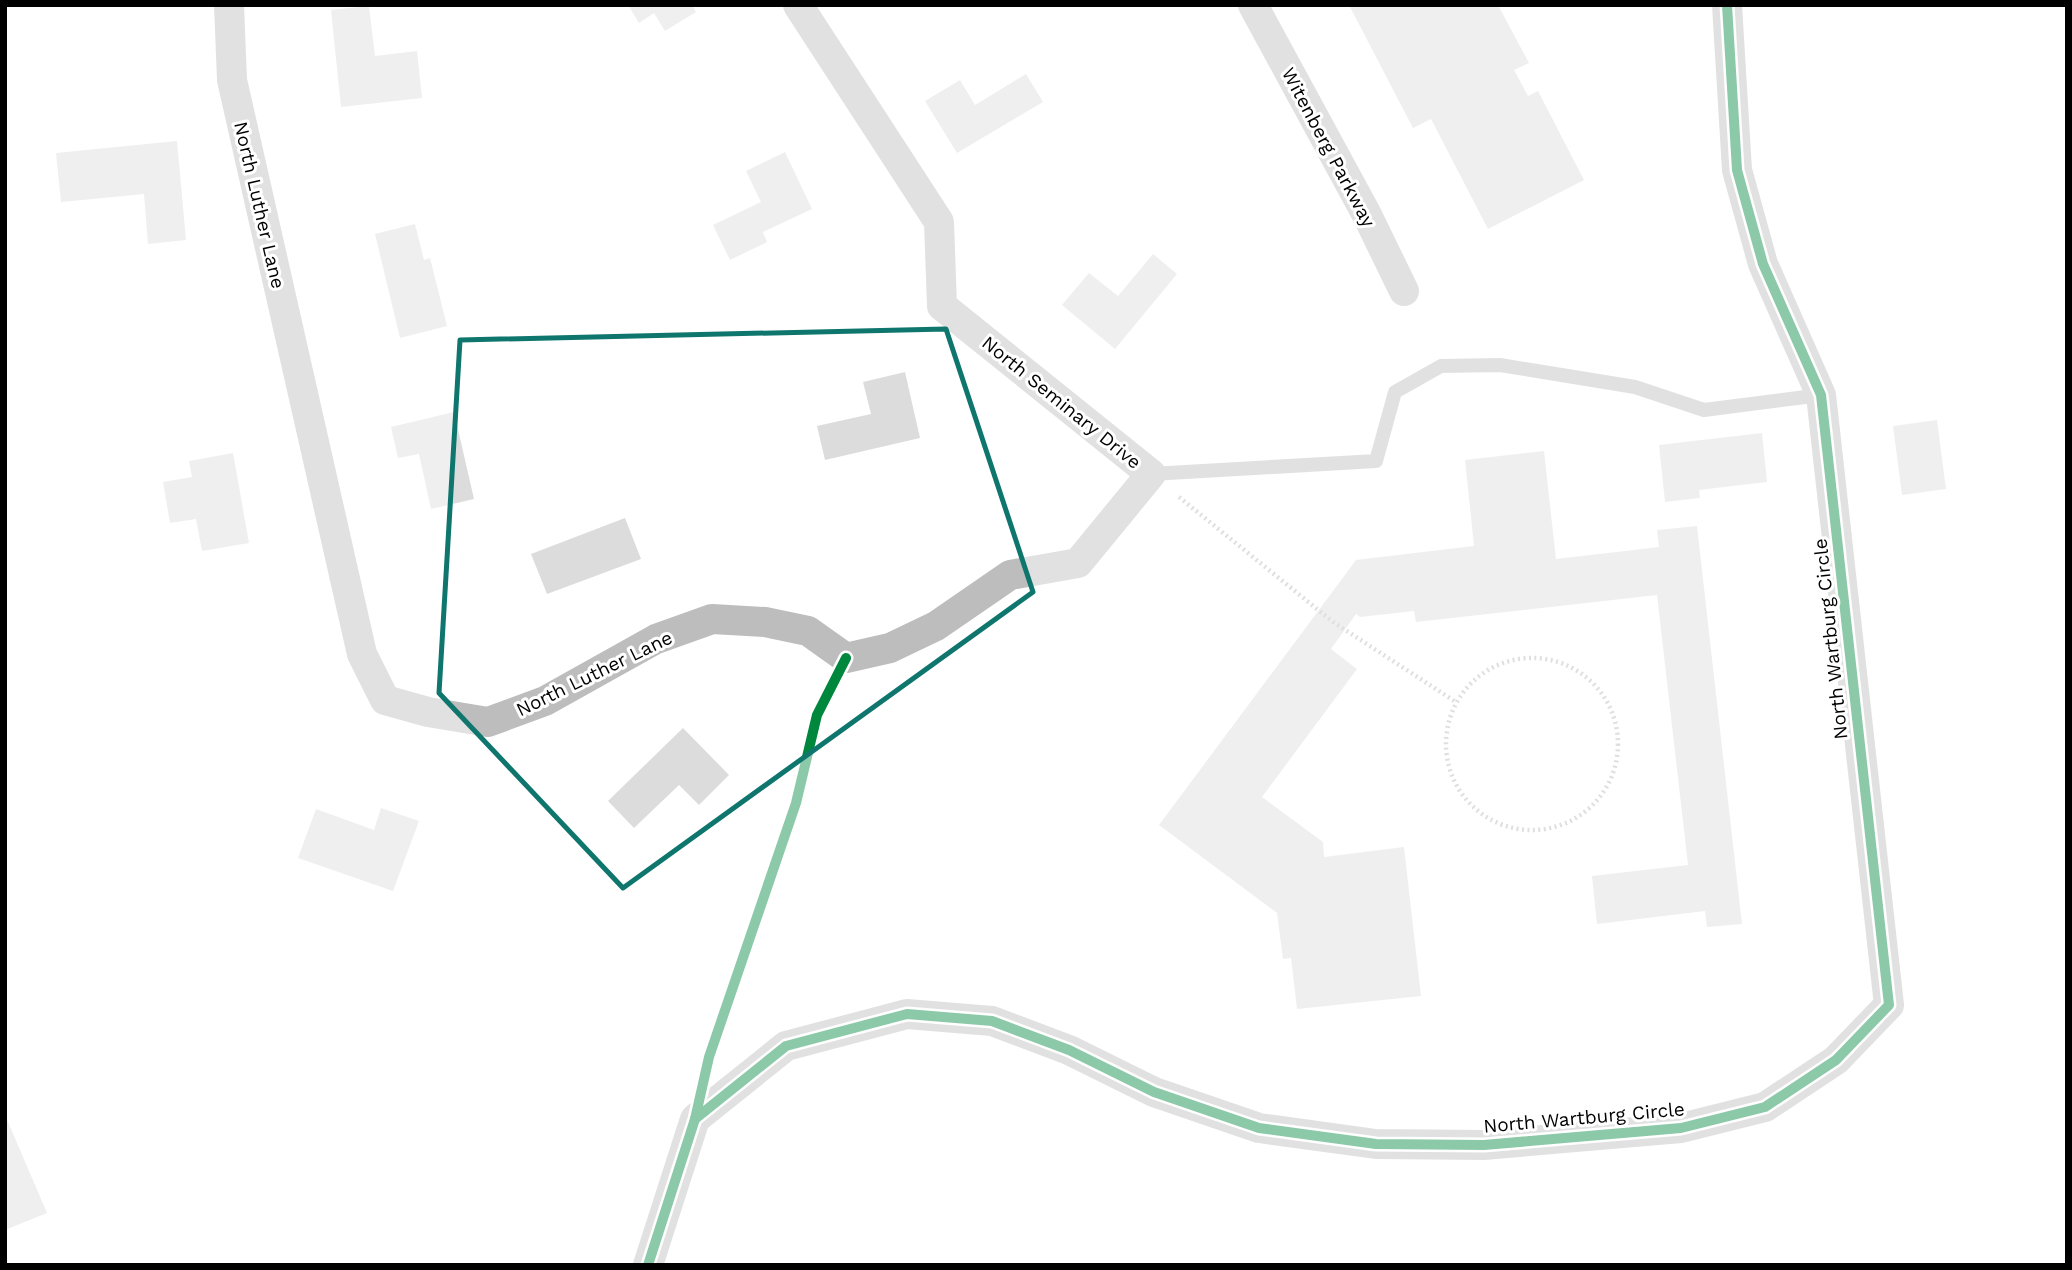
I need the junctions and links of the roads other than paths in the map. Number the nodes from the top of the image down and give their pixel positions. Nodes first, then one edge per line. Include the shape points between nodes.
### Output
1 (229, 5) edge
2 (799, 5) edge
3 (1253, 5) edge
4 (1727, 5) edge
5 (1404, 290) dead end
6 (1821, 395) junction
7 (1151, 474) junction
8 (648, 1265) edge

1 - 7 street, North Luther Lane via 232,80 362,654 385,701 488,722 545,701 656,639 712,619 765,622 808,631 846,658 890,648 936,625 1010,575 1078,563
2 - 7 street, North Seminary Drive via 939,222 942,306
3 - 5 street, Witenberg Parkway
4 - 6 street, North Wartburg Circle via 1737,170 1763,264
6 - 7 lane via 1704,410 1635,387 1500,365 1441,366 1395,392 1376,461
6 - 8 street, North Wartburg Circle via 1889,1005 1836,1060 1765,1107 1681,1128 1484,1145 1376,1144 1259,1128 1154,1092 1069,1050 992,1021 907,1014 786,1046 695,1119

